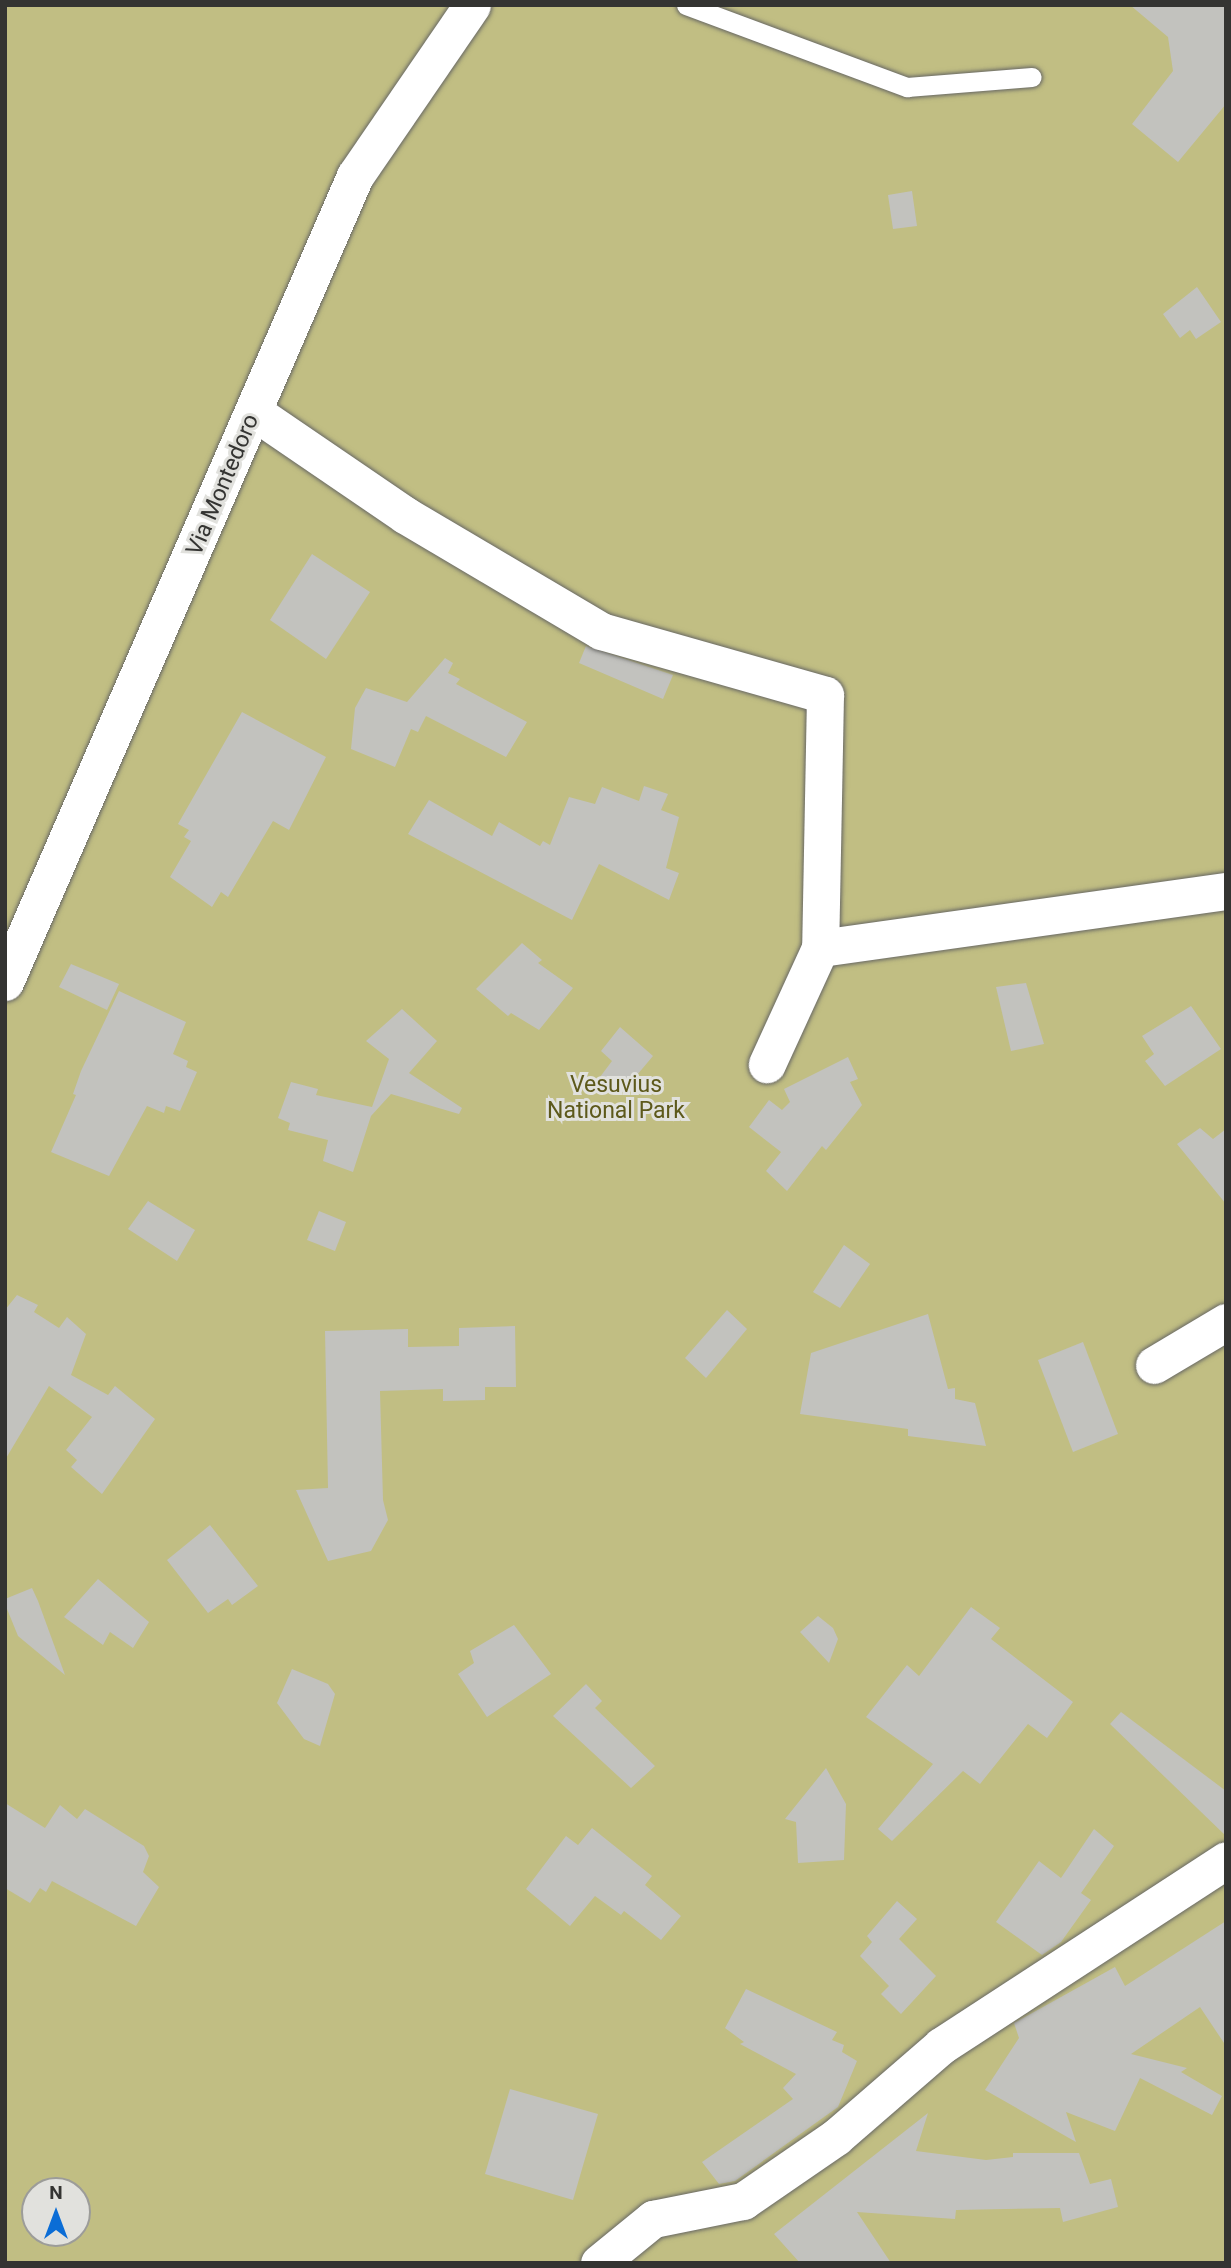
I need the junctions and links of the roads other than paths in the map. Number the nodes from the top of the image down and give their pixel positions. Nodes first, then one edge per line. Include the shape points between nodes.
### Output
1 (472, 5) edge
2 (686, 5) edge
3 (1031, 78) dead end
4 (254, 412) junction
5 (1226, 891) edge
6 (820, 948) junction
7 (5, 982) edge
8 (767, 1064) dead end
9 (1226, 1322) edge
10 (1154, 1365) dead end
11 (1226, 1860) edge
12 (598, 2263) edge

1 - 4 street, Via Montedoro via 355,176
2 - 3 lane via 907,87
4 - 6 street via 405,515 601,631 825,695
4 - 7 street, Via Montedoro
5 - 6 street
6 - 8 street
9 - 10 street
11 - 12 street via 941,2046 836,2137 743,2201 653,2219

